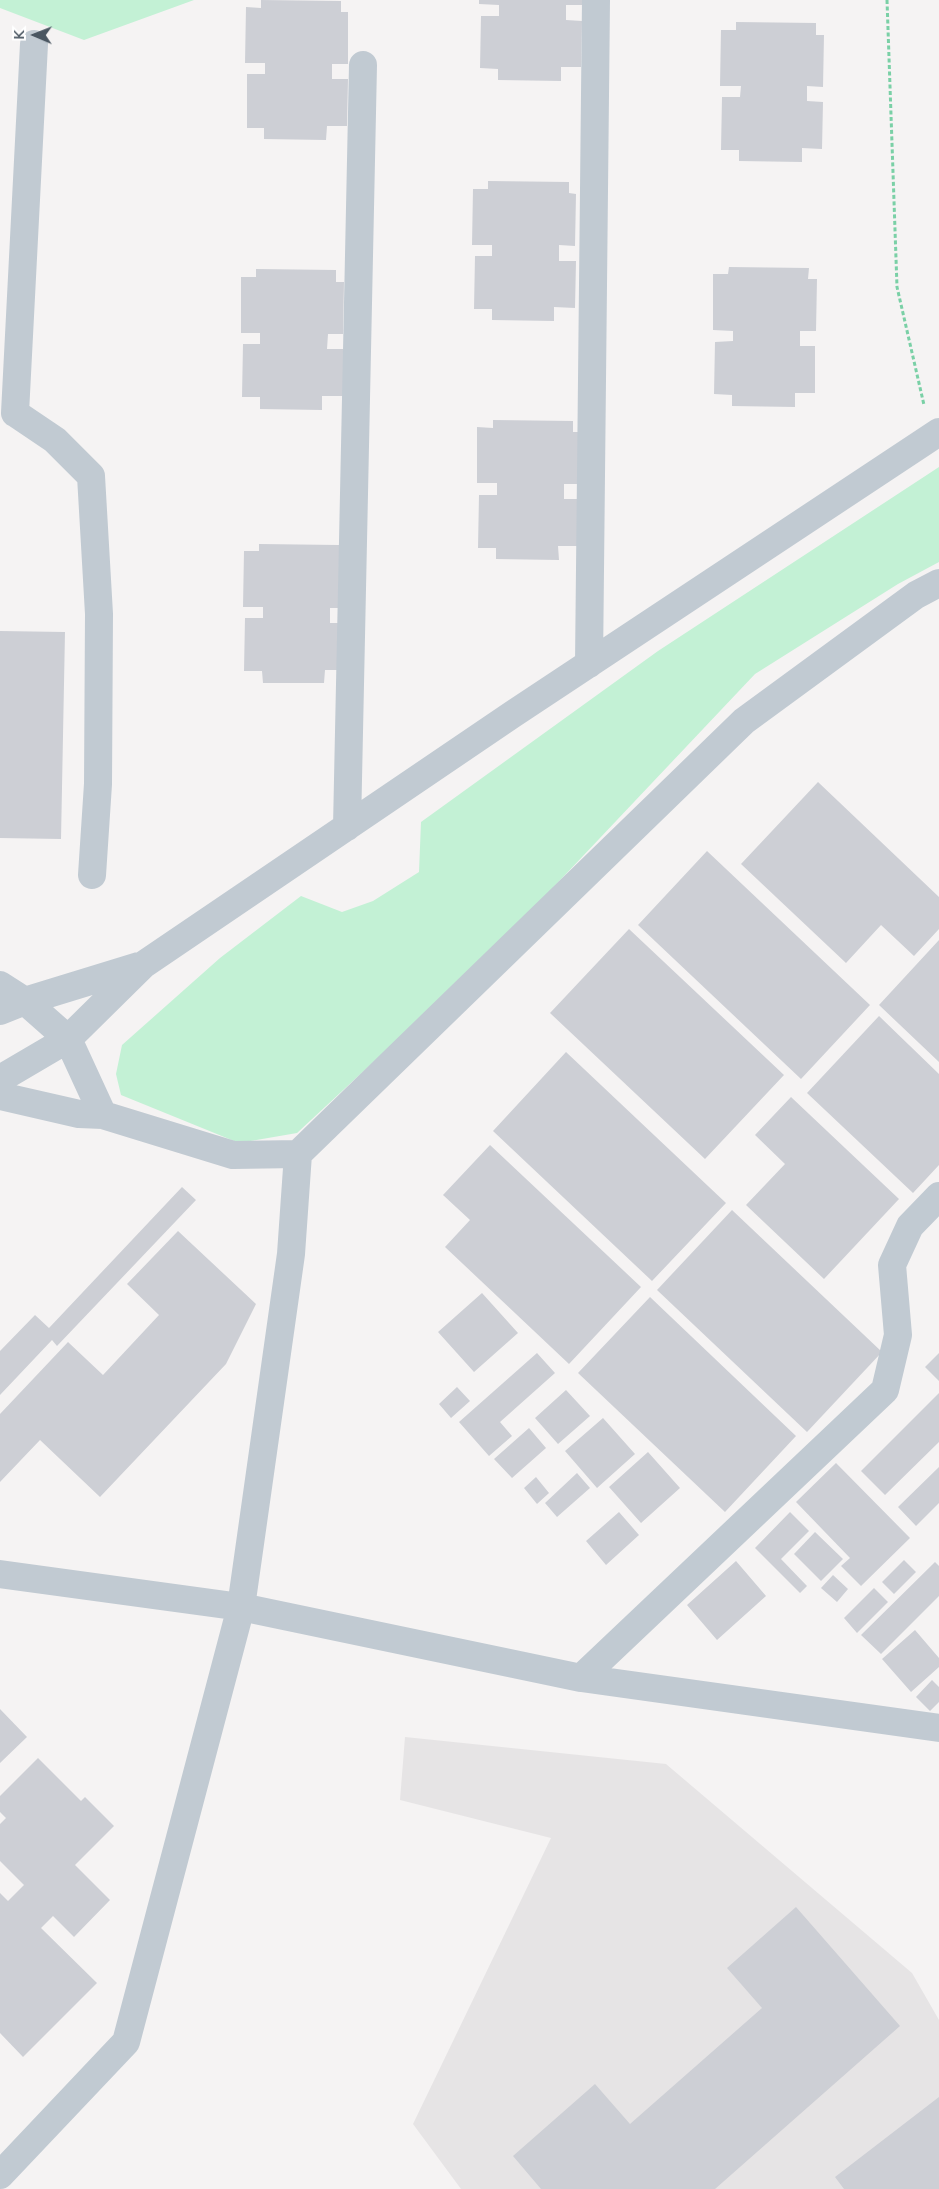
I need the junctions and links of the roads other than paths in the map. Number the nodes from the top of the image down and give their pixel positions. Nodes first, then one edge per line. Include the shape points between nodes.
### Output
1 (596, 0) edge
2 (34, 44) dead end
3 (363, 66) dead end
4 (8, 417) edge
5 (935, 435) edge
6 (939, 584) edge
7 (589, 664) junction
8 (347, 827) junction
9 (92, 875) dead end
10 (143, 965) junction
11 (0, 985) edge
12 (25, 1002) junction
13 (0, 1011) edge
14 (68, 1039) junction
15 (0, 1079) edge
16 (0, 1096) edge
17 (103, 1115) junction
18 (298, 1154) junction
19 (939, 1196) edge
20 (0, 1574) edge
21 (240, 1607) junction
22 (581, 1678) junction
23 (939, 1728) edge
24 (3, 2178) edge

1 - 7 street
2 - 4 street
3 - 8 street
4 - 9 street via 55,440 91,476 99,614 98,784
5 - 7 street
6 - 18 street via 916,595 744,721
7 - 8 street
8 - 10 street
10 - 12 street
10 - 14 street
11 - 12 street
12 - 13 street
12 - 14 street
14 - 15 street
14 - 17 street
16 - 17 street via 79,1114
17 - 18 street via 233,1155
18 - 21 street via 291,1254
19 - 22 street via 910,1226 892,1265 898,1335 886,1390
20 - 21 street
21 - 22 street
21 - 24 street via 126,2042
22 - 23 street

